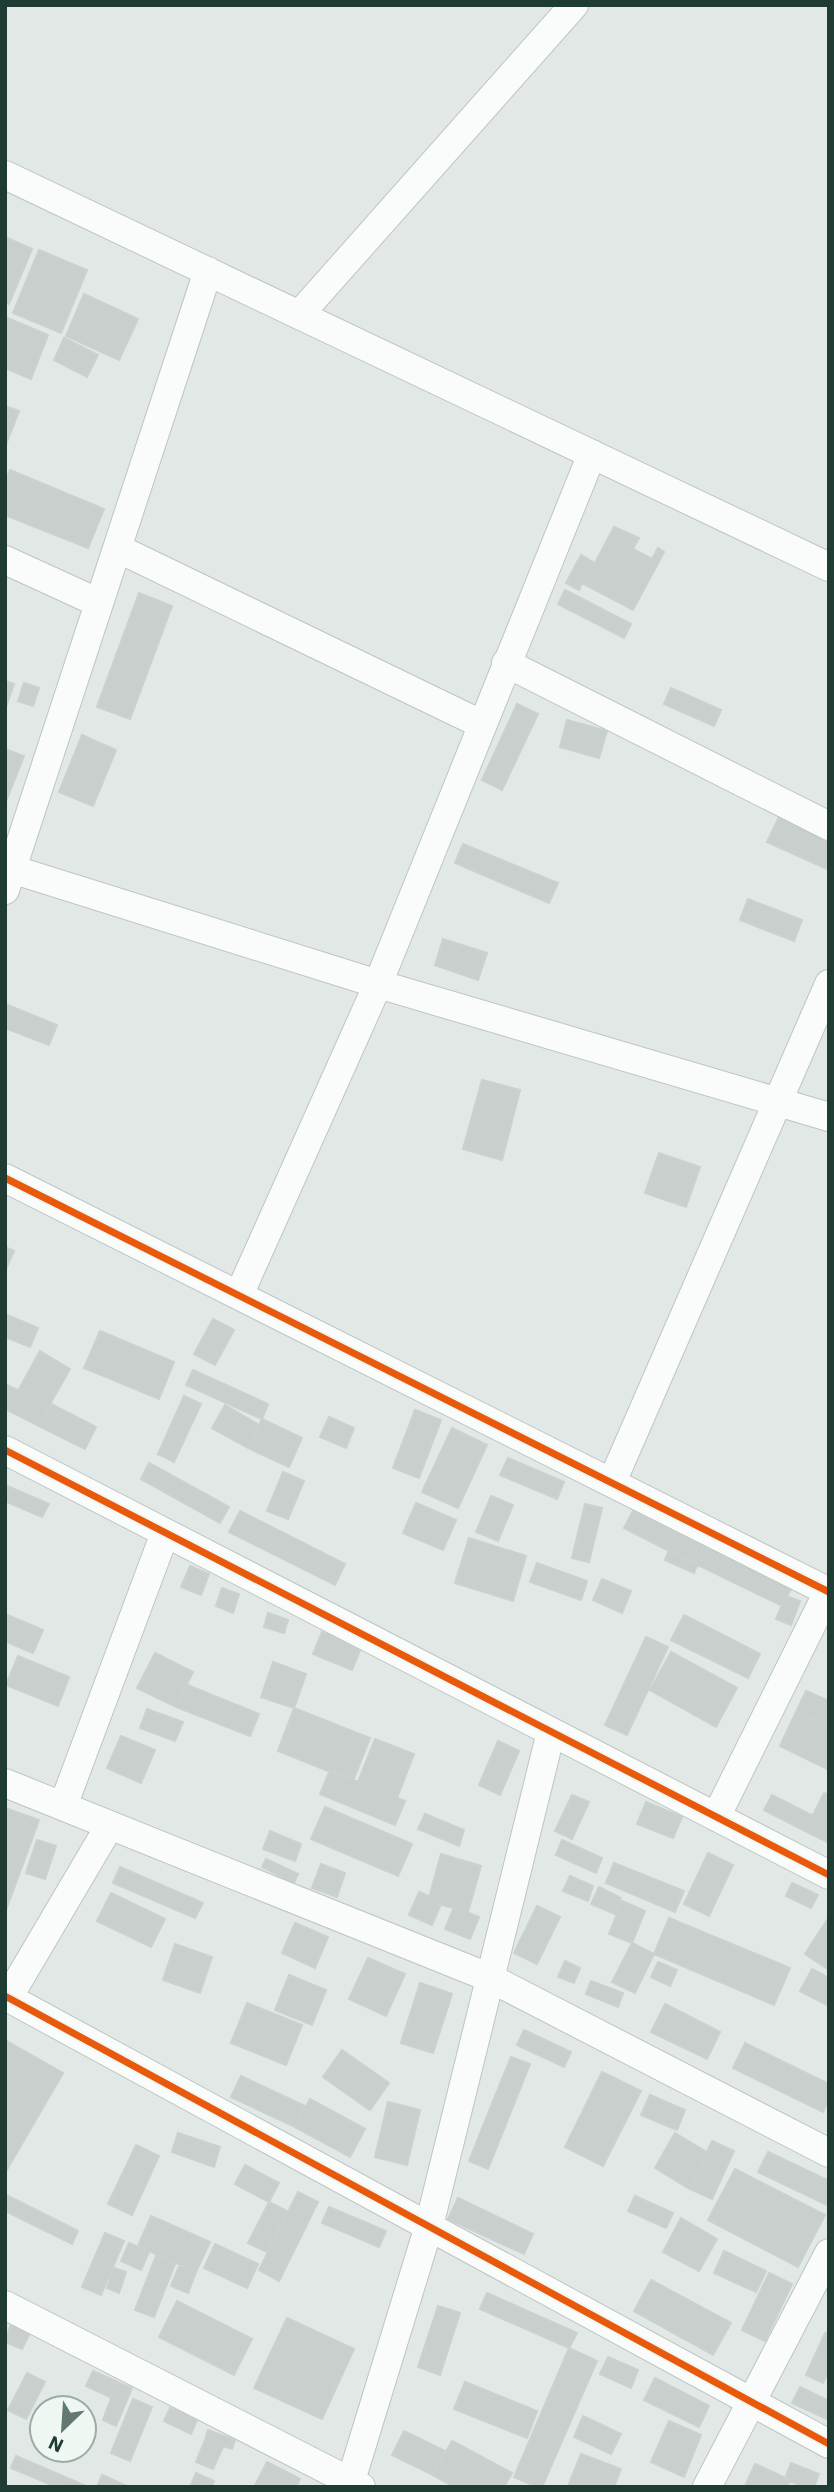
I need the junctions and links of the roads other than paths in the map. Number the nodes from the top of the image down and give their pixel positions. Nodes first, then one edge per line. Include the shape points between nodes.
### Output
1 (574, 5) edge
2 (5, 174) edge
3 (208, 271) junction
4 (299, 315) junction
5 (592, 454) junction
6 (117, 548) junction
7 (5, 560) edge
8 (829, 567) edge
9 (99, 603) junction
10 (506, 663) junction
11 (481, 724) junction
12 (829, 826) edge
13 (7, 875) edge
14 (378, 984) junction
15 (829, 984) edge
16 (777, 1104) junction
17 (829, 1117) edge
18 (5, 1178) edge
19 (239, 1295) junction
20 (5, 1450) edge
21 (612, 1482) junction
22 (165, 1533) junction
23 (829, 1591) edge
24 (551, 1732) junction
25 (5, 1783) edge
26 (63, 1806) junction
27 (716, 1817) junction
28 (110, 1825) junction
29 (829, 1875) edge
30 (488, 1977) junction
31 (7, 1997) edge
32 (829, 2153) edge
33 (429, 2226) junction
34 (829, 2253) edge
35 (5, 2305) edge
36 (751, 2402) junction
37 (829, 2444) edge
38 (354, 2485) edge
39 (707, 2487) edge

1 - 4 street
2 - 3 street
3 - 4 street
3 - 6 street
4 - 5 street
5 - 8 street
5 - 10 street
6 - 9 street
6 - 11 street
7 - 9 street
9 - 13 street
10 - 11 street
10 - 12 street
11 - 14 street
13 - 14 street
14 - 16 street
14 - 19 street
15 - 16 street
16 - 17 street
16 - 21 street
18 - 19 street
19 - 21 street
20 - 22 street
21 - 23 street
22 - 24 street
22 - 26 street
23 - 27 street
24 - 27 street
24 - 30 street
25 - 26 street
26 - 28 street
27 - 29 street
28 - 30 street
28 - 31 street
30 - 32 street
30 - 33 street
31 - 33 street
33 - 36 street
33 - 38 street
34 - 36 street
35 - 38 street
36 - 37 street
36 - 39 street

